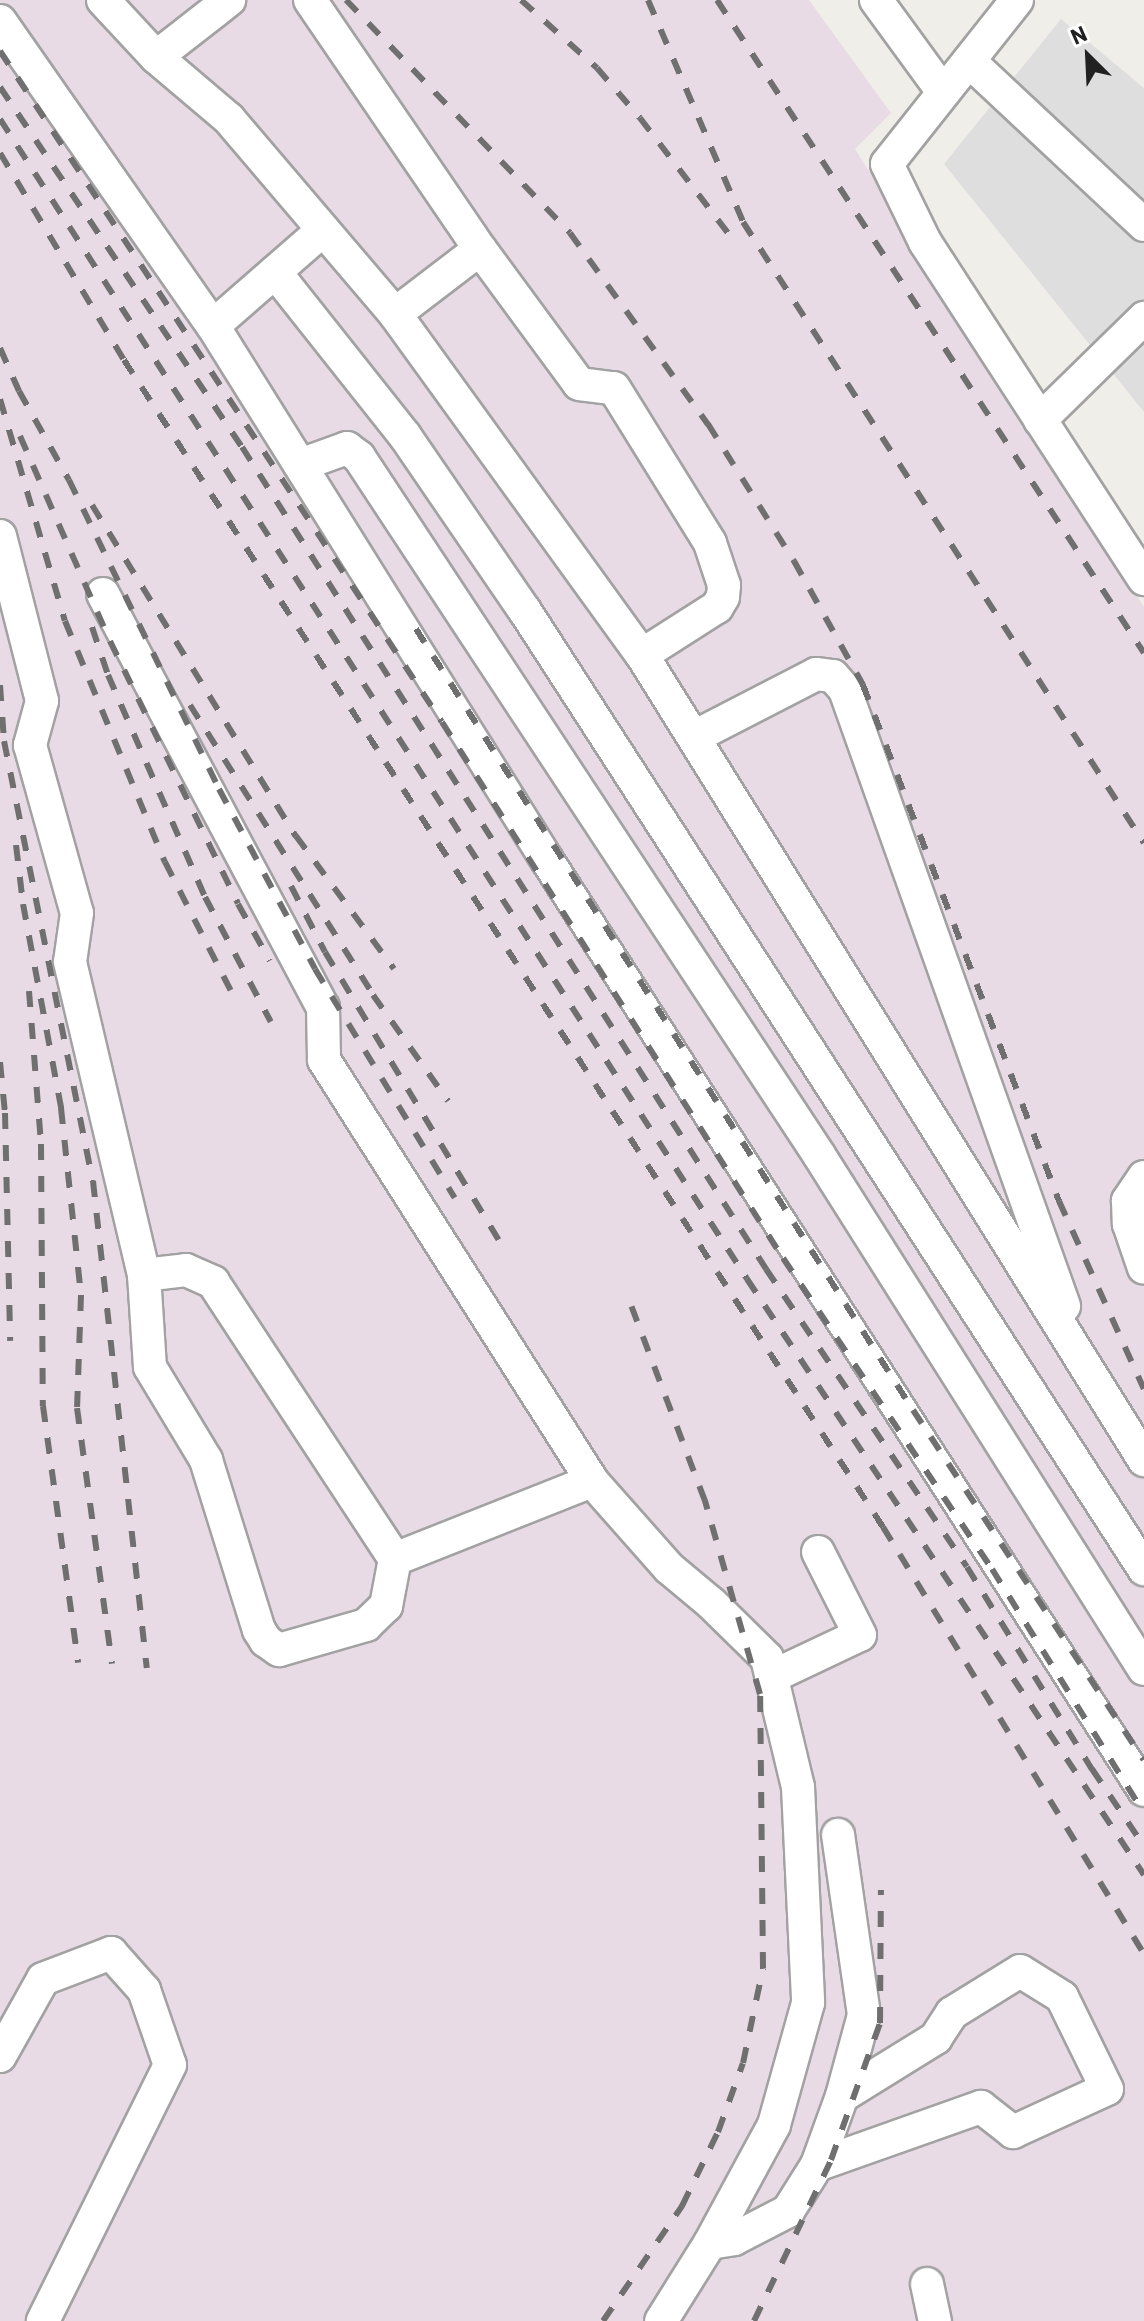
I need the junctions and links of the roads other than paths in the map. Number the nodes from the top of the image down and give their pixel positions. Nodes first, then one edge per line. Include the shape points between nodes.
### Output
1 (103, 0) edge
2 (229, 0) edge
3 (310, 0) edge
4 (876, 0) edge
5 (1017, 0) edge
6 (0, 21) edge
7 (156, 57) junction
8 (969, 61) junction
9 (943, 92) junction
10 (1144, 225) edge
11 (323, 230) junction
12 (480, 249) junction
13 (275, 272) junction
14 (395, 314) junction
15 (1144, 318) edge
16 (213, 326) junction
17 (1040, 420) junction
18 (300, 465) junction
19 (0, 536) edge
20 (1144, 579) edge
21 (103, 594) dead end
22 (642, 655) junction
23 (694, 737) junction
24 (1144, 1177) edge
25 (1144, 1268) edge
26 (144, 1275) junction
27 (1085, 1365) junction
28 (1144, 1460) edge
29 (592, 1481) junction
30 (818, 1552) dead end
31 (395, 1559) junction
32 (1144, 1569) edge
33 (1144, 1669) edge
34 (771, 1677) junction
35 (1144, 1790) edge
36 (838, 1835) dead end
37 (0, 2056) edge
38 (842, 2096) junction
39 (817, 2165) junction
40 (710, 2243) junction
41 (927, 2284) dead end
42 (43, 2321) edge
43 (661, 2321) edge
44 (935, 2321) edge

1 - 7 lane
2 - 7 lane
3 - 12 lane
4 - 9 lane
5 - 8 lane
6 - 16 lane
7 - 11 lane via 229,119
8 - 9 lane
8 - 10 lane
9 - 17 lane via 887,164 925,242
11 - 13 lane
11 - 14 lane
12 - 14 lane
12 - 22 lane via 579,384 614,388 710,543 722,576 723,597 717,607
13 - 16 lane
13 - 32 lane via 405,436 525,611
14 - 22 lane
15 - 17 lane
16 - 18 lane
17 - 20 lane
18 - 33 lane via 347,448 359,457 819,1155
18 - 35 lane
19 - 26 lane via 42,701 30,745 77,913 70,962
21 - 29 lane via 323,1007 324,1060
22 - 23 lane
23 - 27 lane
23 - 27 lane via 816,674 833,676 845,690
24 - 25 lane via 1128,1201 1129,1224
26 - 31 lane via 186,1270 213,1282
26 - 31 lane via 150,1367 206,1460 266,1641 279,1650 366,1625 386,1606
27 - 28 lane
29 - 31 lane
29 - 34 lane via 669,1568 767,1658
30 - 34 lane via 860,1635
34 - 40 lane via 798,1787 808,2003 774,2125
36 - 38 lane via 864,2015
37 - 42 lane via 43,1979 111,1953 144,1990 170,2065
38 - 39 lane
38 - 39 lane via 936,2038 952,2013 1020,1971 1062,1997 1107,2089 1013,2132 981,2107
39 - 40 lane via 788,2211 734,2239
40 - 43 lane
41 - 44 lane

